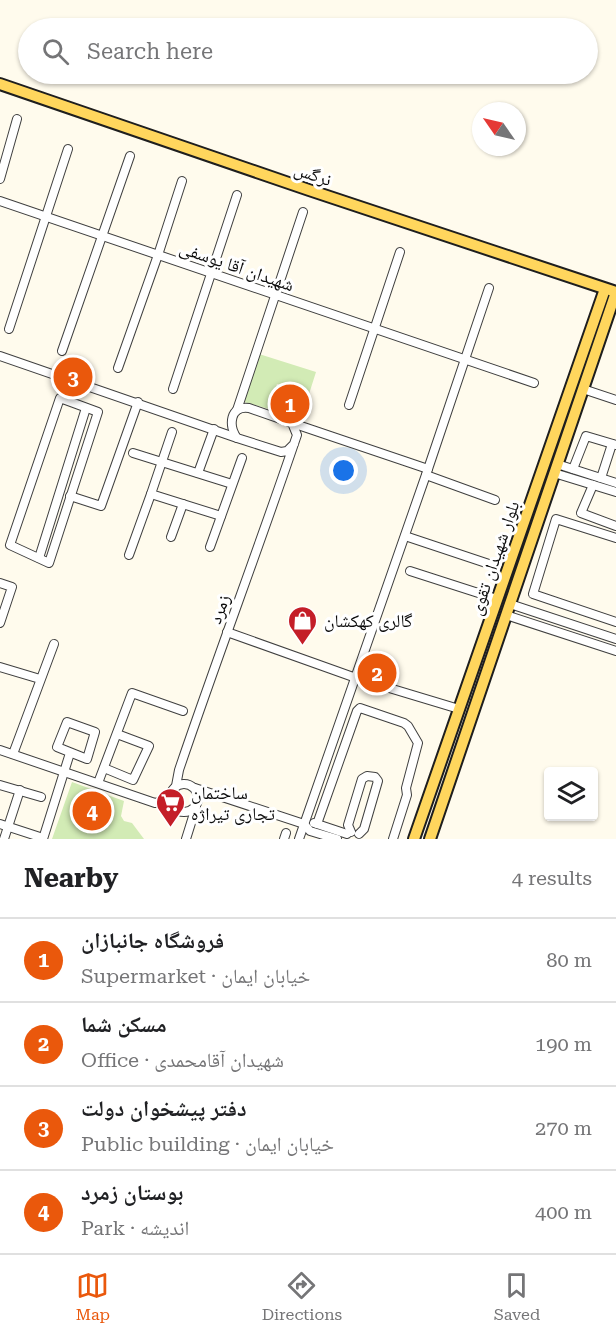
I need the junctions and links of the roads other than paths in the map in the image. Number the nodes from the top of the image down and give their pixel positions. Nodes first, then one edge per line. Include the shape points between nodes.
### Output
1 (0, 84) edge
2 (17, 119) dead end
3 (68, 149) dead end
4 (130, 156) dead end
5 (0, 179) edge
6 (182, 181) dead end
7 (237, 195) dead end
8 (0, 201) edge
9 (303, 212) dead end
10 (46, 217) junction
11 (103, 237) junction
12 (400, 252) dead end
13 (158, 255) junction
14 (212, 274) junction
15 (489, 288) dead end
16 (604, 289) junction
17 (616, 292) edge
18 (275, 295) junction
19 (9, 329) dead end
20 (374, 329) junction
21 (62, 351) dead end
22 (0, 356) edge
23 (465, 360) junction
24 (118, 368) dead end
25 (534, 383) dead end
26 (173, 389) dead end
27 (583, 389) junction
28 (616, 400) edge
29 (138, 402) junction
30 (349, 405) dead end
31 (86, 408) junction
32 (237, 410) junction
33 (292, 423) junction
34 (304, 427) junction
35 (214, 429) junction
36 (172, 432) dead end
37 (297, 435) junction
38 (237, 438) junction
39 (294, 444) junction
40 (614, 444) edge
41 (281, 452) junction
42 (133, 453) dead end
43 (242, 458) dead end
44 (162, 462) junction
45 (556, 468) junction
46 (573, 469) junction
47 (285, 470) junction
48 (427, 472) junction
49 (198, 473) junction
50 (601, 478) junction
51 (616, 483) edge
52 (232, 484) junction
53 (592, 485) junction
54 (616, 492) edge
55 (151, 494) junction
56 (70, 496) junction
57 (495, 500) dead end
58 (183, 504) junction
59 (221, 516) junction
60 (615, 523) edge
61 (405, 536) junction
62 (171, 537) dead end
63 (616, 538) edge
64 (210, 547) dead end
65 (129, 555) dead end
66 (39, 558) junction
67 (492, 565) dead end
68 (410, 571) dead end
69 (0, 584) edge
70 (497, 599) junction
71 (510, 604) junction
72 (506, 615) junction
73 (616, 622) edge
74 (0, 623) edge
75 (226, 632) junction
76 (616, 639) edge
77 (54, 644) dead end
78 (616, 651) edge
79 (0, 667) edge
80 (356, 678) junction
81 (40, 679) junction
82 (459, 709) junction
83 (183, 711) dead end
84 (472, 714) junction
85 (117, 734) junction
86 (0, 750) edge
87 (70, 753) junction
88 (13, 754) junction
89 (104, 768) junction
90 (65, 772) junction
91 (99, 783) junction
92 (0, 784) edge
93 (176, 786) junction
94 (195, 788) junction
95 (20, 790) junction
96 (41, 797) dead end
97 (170, 801) junction
98 (196, 805) junction
99 (304, 824) junction
100 (4, 825) edge
101 (315, 832) edge
102 (352, 836) edge
103 (43, 838) edge
104 (4, 839) edge
105 (186, 839) edge
106 (299, 839) edge
107 (337, 839) edge
108 (393, 839) edge
109 (414, 839) edge
110 (430, 839) edge

1 - 16 main road, نرگس
2 - 5 street
3 - 10 street
4 - 11 street
6 - 13 street
7 - 14 street
8 - 10 street, شهیدان آقا یوسفی
9 - 18 street
10 - 11 street, شهیدان آقا یوسفی
10 - 19 street
11 - 13 street, شهیدان آقا یوسفی
11 - 21 street
12 - 20 street
13 - 14 street, شهیدان آقا یوسفی
13 - 24 street
14 - 18 street, شهیدان آقا یوسفی
14 - 26 street
15 - 23 street
16 - 17 main road, نرگس
16 - 70 main road, بلوار شهیدان تقوی
17 - 27 main road, بلوار شهیدان تقوی
18 - 20 street, شهیدان آقا یوسفی
18 - 32 street
20 - 23 street, شهیدان آقا یوسفی
20 - 30 street
22 - 29 street
23 - 25 street, شهیدان آقا یوسفی
23 - 48 street
27 - 28 street
27 - 45 main road, بلوار شهیدان تقوی
29 - 35 street
29 - 56 street via 101,506
31 - 56 street via 98,412
31 - 66 street
31 - 66 street via 60,398 10,545
32 - 33 street via 249,408
32 - 38 street via 230,426
33 - 34 street
33 - 37 street
34 - 37 street
34 - 48 street
35 - 38 street
35 - 49 street
36 - 44 street
37 - 39 street, زمرد
38 - 41 street
39 - 41 street via 287,452
39 - 47 street, زمرد
40 - 46 street via 586,436
40 - 50 street
41 - 47 street
42 - 44 street
43 - 52 street
44 - 49 street
44 - 55 street
45 - 46 street
45 - 53 street
45 - 71 main road, بلوار شهیدان تقوی
46 - 50 street
47 - 75 street, زمرد
48 - 57 street
48 - 61 street
49 - 52 street
50 - 51 street
52 - 59 street
53 - 54 street
53 - 60 street via 581,513
55 - 58 street
55 - 65 street
56 - 66 street via 49,563
58 - 59 street
58 - 62 street
59 - 64 street
61 - 67 street
61 - 80 street
63 - 73 street via 556,519 533,594
68 - 70 street
69 - 74 street via 12,587
70 - 82 main road, بلوار شهیدان تقوی
71 - 72 main road, بلوار شهیدان تقوی
71 - 76 street
72 - 78 street
72 - 84 main road, بلوار شهیدان تقوی
75 - 80 street
75 - 93 street, زمرد
77 - 81 street
79 - 81 street
80 - 82 street
80 - 99 street
81 - 88 street
82 - 84 main road
82 - 109 main road, بلوار شهیدان تقوی
83 - 85 street via 132,693
84 - 110 main road, بلوار شهیدان تقوی
85 - 89 street
85 - 89 street via 149,746 133,780
86 - 88 street
87 - 87 street via 87,759 95,732 67,722 57,747
87 - 90 street
88 - 90 street
89 - 91 street
90 - 91 street
90 - 103 street
91 - 97 street via 155,803
92 - 95 street
93 - 94 street via 188,784
93 - 97 street
94 - 98 street via 199,796
94 - 99 street
95 - 96 street
95 - 100 street
97 - 98 street via 175,809 184,812
98 - 105 street
99 - 101 street via 312,822
99 - 106 street
100 - 103 street
100 - 104 street
101 - 102 street
101 - 107 street
101 - 108 street via 360,708 404,723 418,743 406,788 408,795
102 - 102 street via 348,825 362,779 375,777 378,781 364,829

